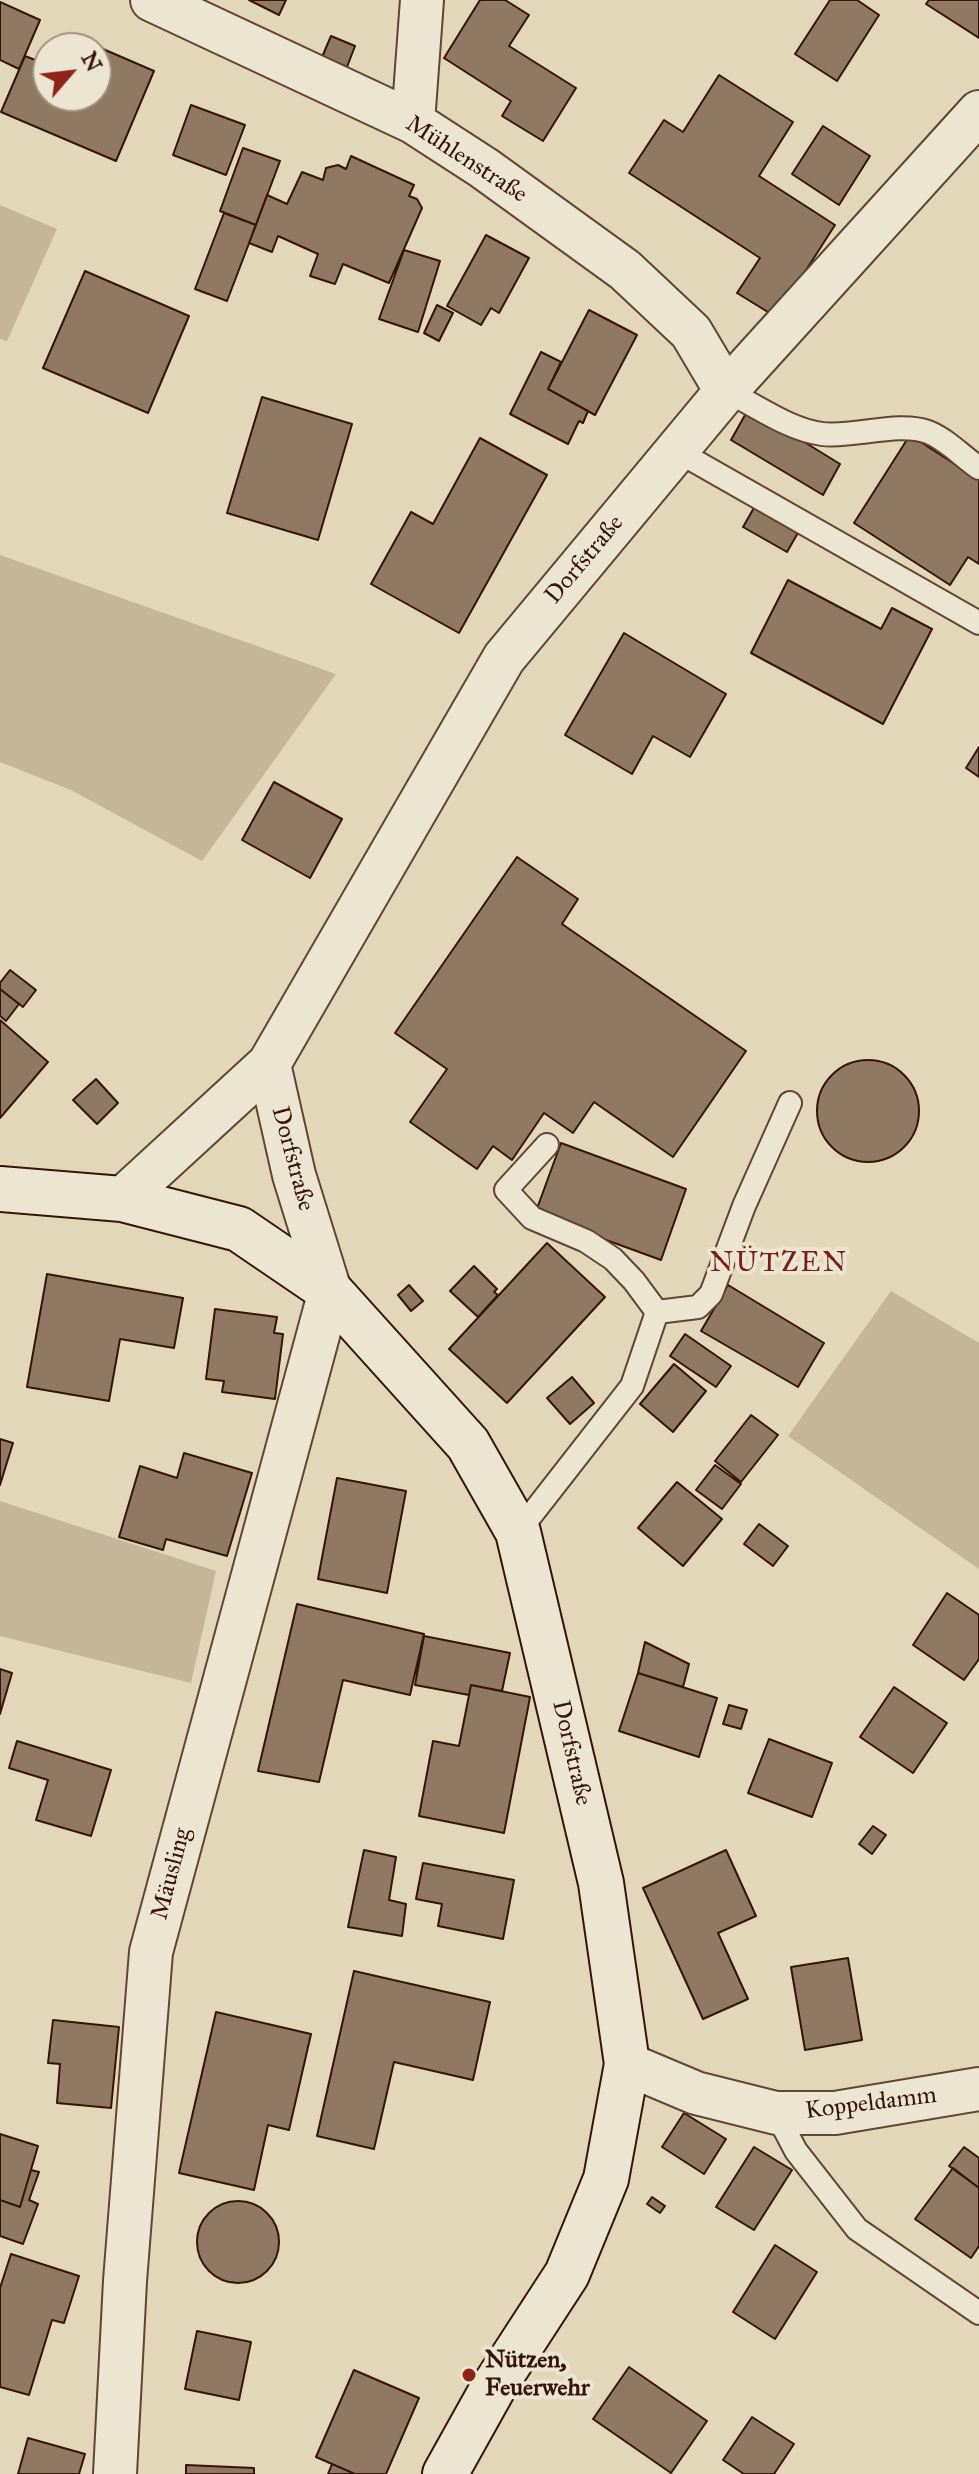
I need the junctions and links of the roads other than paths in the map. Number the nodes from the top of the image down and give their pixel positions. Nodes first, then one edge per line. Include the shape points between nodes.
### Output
1 (152, 0) edge
2 (422, 0) edge
3 (979, 112) edge
4 (413, 122) junction
5 (726, 391) junction
6 (677, 451) junction
7 (979, 468) edge
8 (979, 623) edge
9 (269, 1064) junction
10 (790, 1103) dead end
11 (547, 1145) dead end
12 (0, 1189) edge
13 (122, 1199) junction
14 (330, 1291) junction
15 (657, 1312) junction
16 (518, 1532) junction
17 (627, 2064) junction
18 (979, 2089) edge
19 (776, 2113) junction
20 (979, 2313) edge
21 (115, 2474) edge
22 (445, 2474) edge

1 - 4 street, Mühlenstraße
2 - 4 street
3 - 5 street, Dorfstraße
4 - 5 street, Mühlenstraße via 625,270 691,332
5 - 6 street, Dorfstraße
5 - 7 lane via 776,419 824,434 905,429 931,433
6 - 8 lane
6 - 9 street, Dorfstraße via 504,658
9 - 13 street, Dorfstraße
9 - 14 street, Dorfstraße via 294,1175
10 - 15 lane via 711,1294 698,1307
11 - 15 lane via 506,1190 532,1218 613,1259
12 - 13 street
13 - 14 street via 239,1229
14 - 16 street, Dorfstraße via 468,1444
14 - 21 street, Mäusling via 151,1952
15 - 16 lane via 632,1386
16 - 17 street, Dorfstraße via 601,1883
17 - 19 street, Koppeldamm via 696,2093
17 - 22 street, Dorfstraße via 606,2179 567,2274
18 - 19 street, Koppeldamm via 835,2113
19 - 20 lane via 796,2151 857,2229

